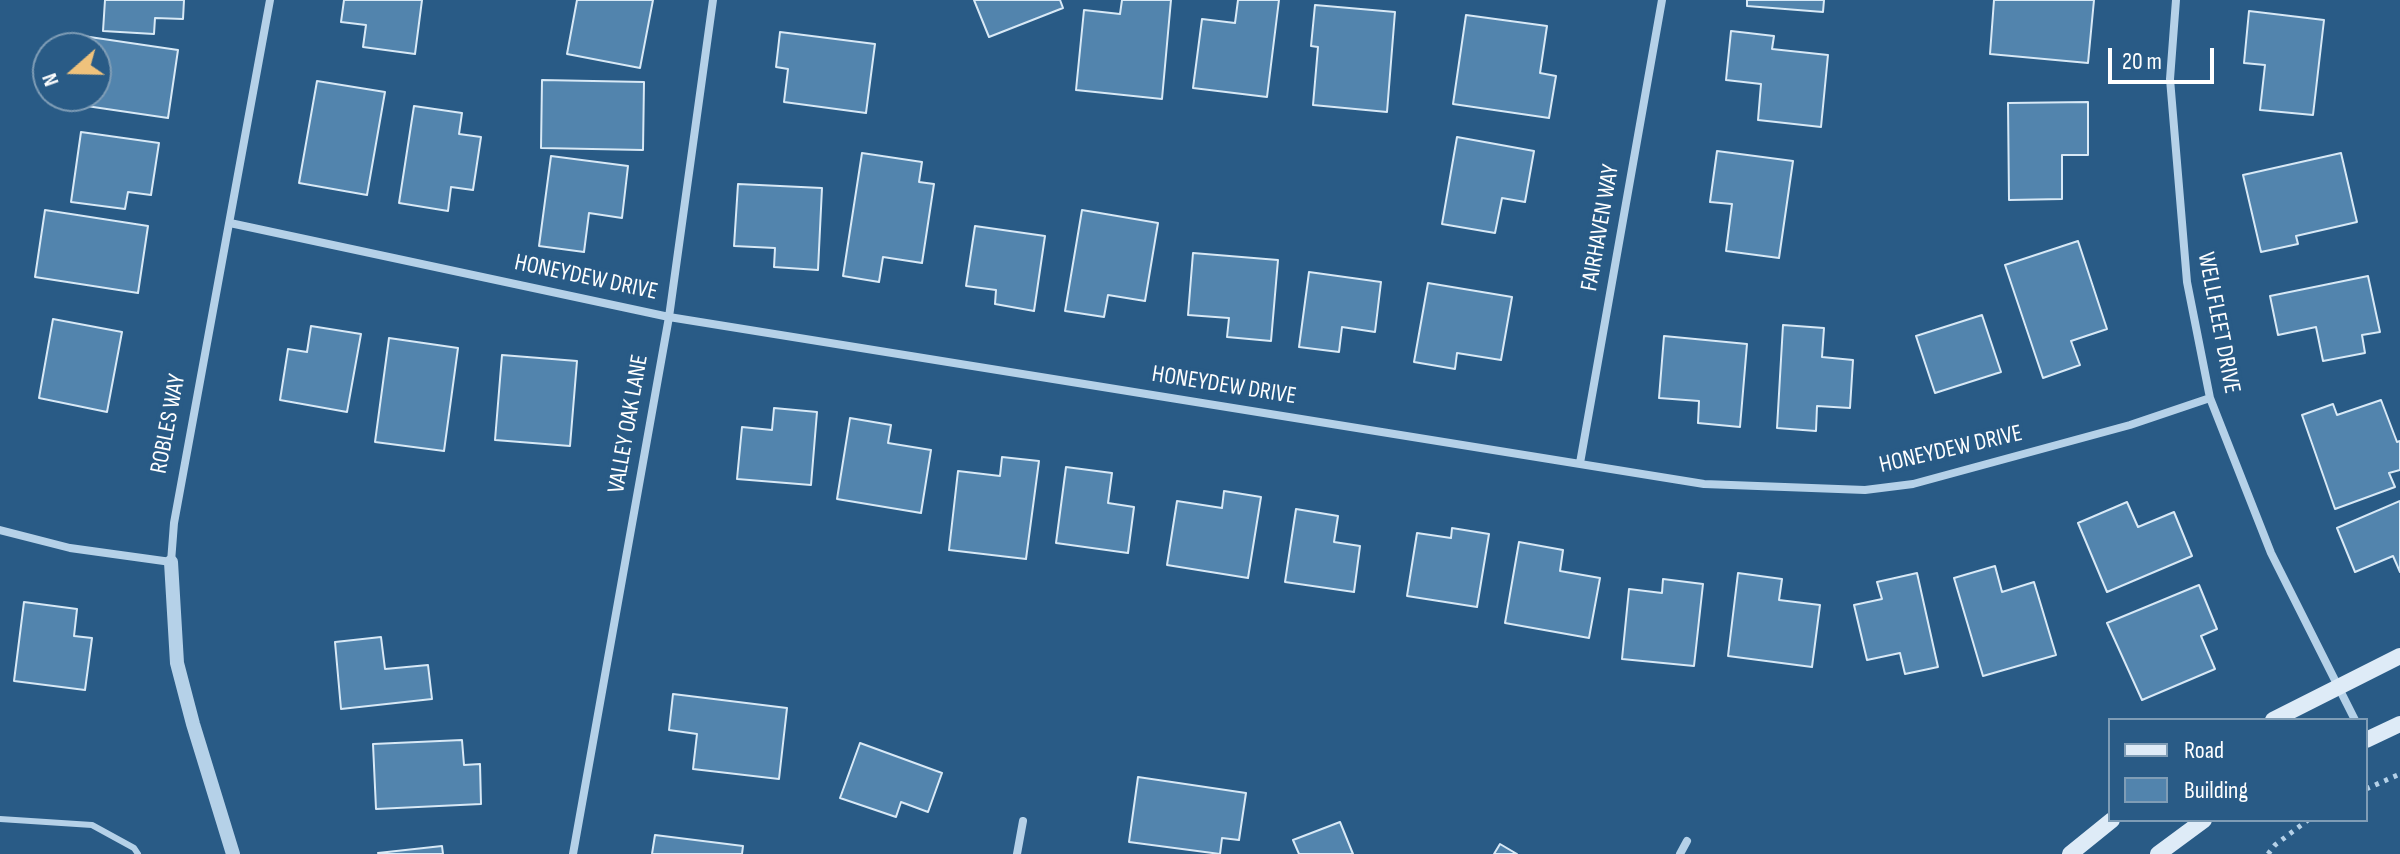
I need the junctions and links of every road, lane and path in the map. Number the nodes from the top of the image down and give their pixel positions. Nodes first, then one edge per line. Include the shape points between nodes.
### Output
1 (270, 0) edge
2 (713, 0) edge
3 (1662, 0) edge
4 (2176, 0) edge
5 (230, 223) junction
6 (669, 317) junction
7 (2210, 398) junction
8 (1580, 463) junction
9 (0, 530) edge
10 (171, 562) junction
11 (2400, 656) edge
12 (2338, 687) junction
13 (2277, 718) edge
14 (2354, 718) edge
15 (2400, 724) edge
16 (2368, 739) edge
17 (2400, 774) edge
18 (2368, 788) edge
19 (0, 819) edge
20 (1023, 821) dead end
21 (2110, 822) edge
22 (2201, 822) edge
23 (2305, 822) edge
24 (1687, 841) dead end
25 (138, 854) edge
26 (233, 854) edge
27 (573, 854) edge
28 (1017, 854) edge
29 (1680, 854) edge
30 (2070, 854) edge
31 (2158, 854) edge
32 (2268, 854) edge

1 - 5 street, ROBLES WAY
2 - 6 street, VALLEY OAK LANE
3 - 8 street, FAIRHAVEN WAY
4 - 7 street, WELLFLEET DRIVE via 2170,79 2173,126 2187,282
5 - 6 street, HONEYDEW DRIVE
5 - 10 street, ROBLES WAY
6 - 8 street, HONEYDEW DRIVE
6 - 27 street, VALLEY OAK LANE
7 - 8 street, HONEYDEW DRIVE via 1913,484 1865,490 1704,484
7 - 12 street, WELLFLEET DRIVE via 2271,553
9 - 10 street via 70,548
10 - 26 street, ROBLES WAY via 177,663
11 - 12 main road
12 - 13 main road
12 - 14 street, WELLFLEET DRIVE
15 - 16 main road
17 - 18 path
19 - 25 lane via 92,825
20 - 28 street
21 - 30 main road
22 - 31 main road
23 - 32 path
24 - 29 street

